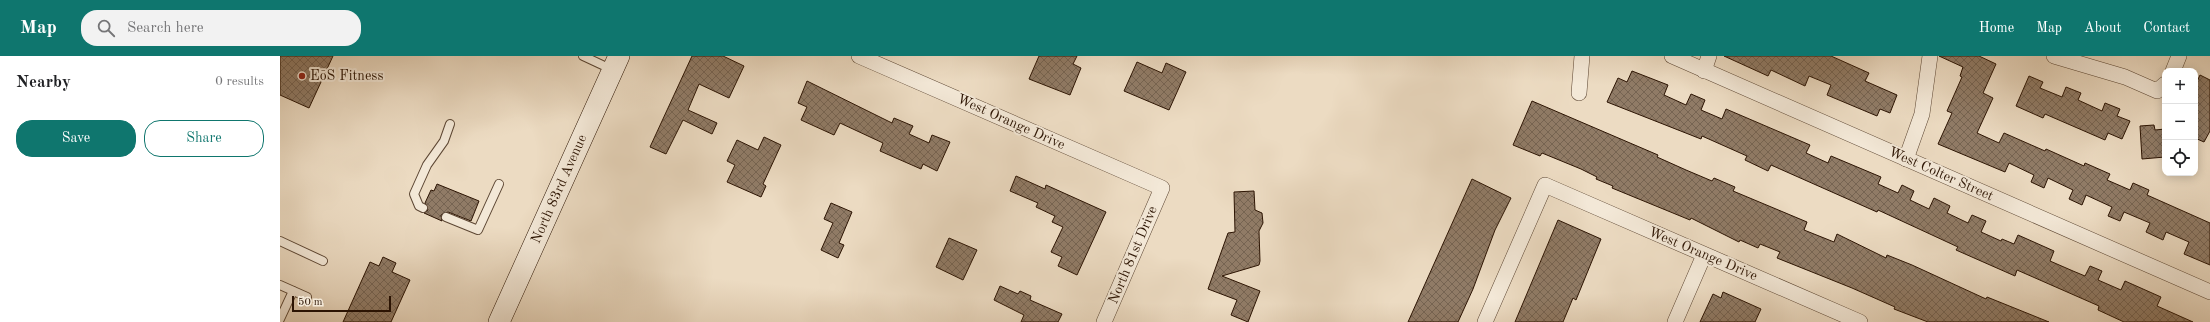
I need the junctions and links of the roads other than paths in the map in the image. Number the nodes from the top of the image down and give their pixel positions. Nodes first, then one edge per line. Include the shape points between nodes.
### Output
1 (582, 56) edge
2 (859, 56) edge
3 (1582, 56) edge
4 (1672, 56) edge
5 (1709, 56) edge
6 (1930, 56) edge
7 (2054, 56) edge
8 (2179, 56) edge
9 (616, 63) edge
10 (2174, 68) edge
11 (1704, 71) junction
12 (2161, 88) edge
13 (1579, 93) dead end
14 (450, 124) dead end
15 (1906, 159) junction
16 (499, 184) dead end
17 (1162, 188) joint
18 (423, 208) dead end
19 (446, 218) dead end
20 (280, 241) edge
21 (1704, 255) junction
22 (323, 261) dead end
23 (280, 285) edge
24 (293, 291) junction
25 (2210, 292) edge
26 (307, 297) dead end
27 (280, 319) edge
28 (499, 322) edge
29 (1104, 322) edge
30 (1485, 322) edge
31 (1675, 322) edge
32 (1860, 322) edge

1 - 9 lane
2 - 17 street, West Orange Drive
3 - 13 street
4 - 11 street, West Colter Street
5 - 11 street
6 - 15 street via 1922,114
7 - 12 street
8 - 10 street
9 - 28 main road, North 83rd Avenue
11 - 15 street, West Colter Street
14 - 18 lane via 444,141 427,165 414,194 419,206
15 - 25 street, West Colter Street
16 - 19 lane via 478,230
17 - 29 street, North 81st Drive
20 - 22 lane
21 - 30 street, West Orange Drive via 1545,185
21 - 31 street
21 - 32 street, West Orange Drive
23 - 24 lane
24 - 26 lane
24 - 27 lane

